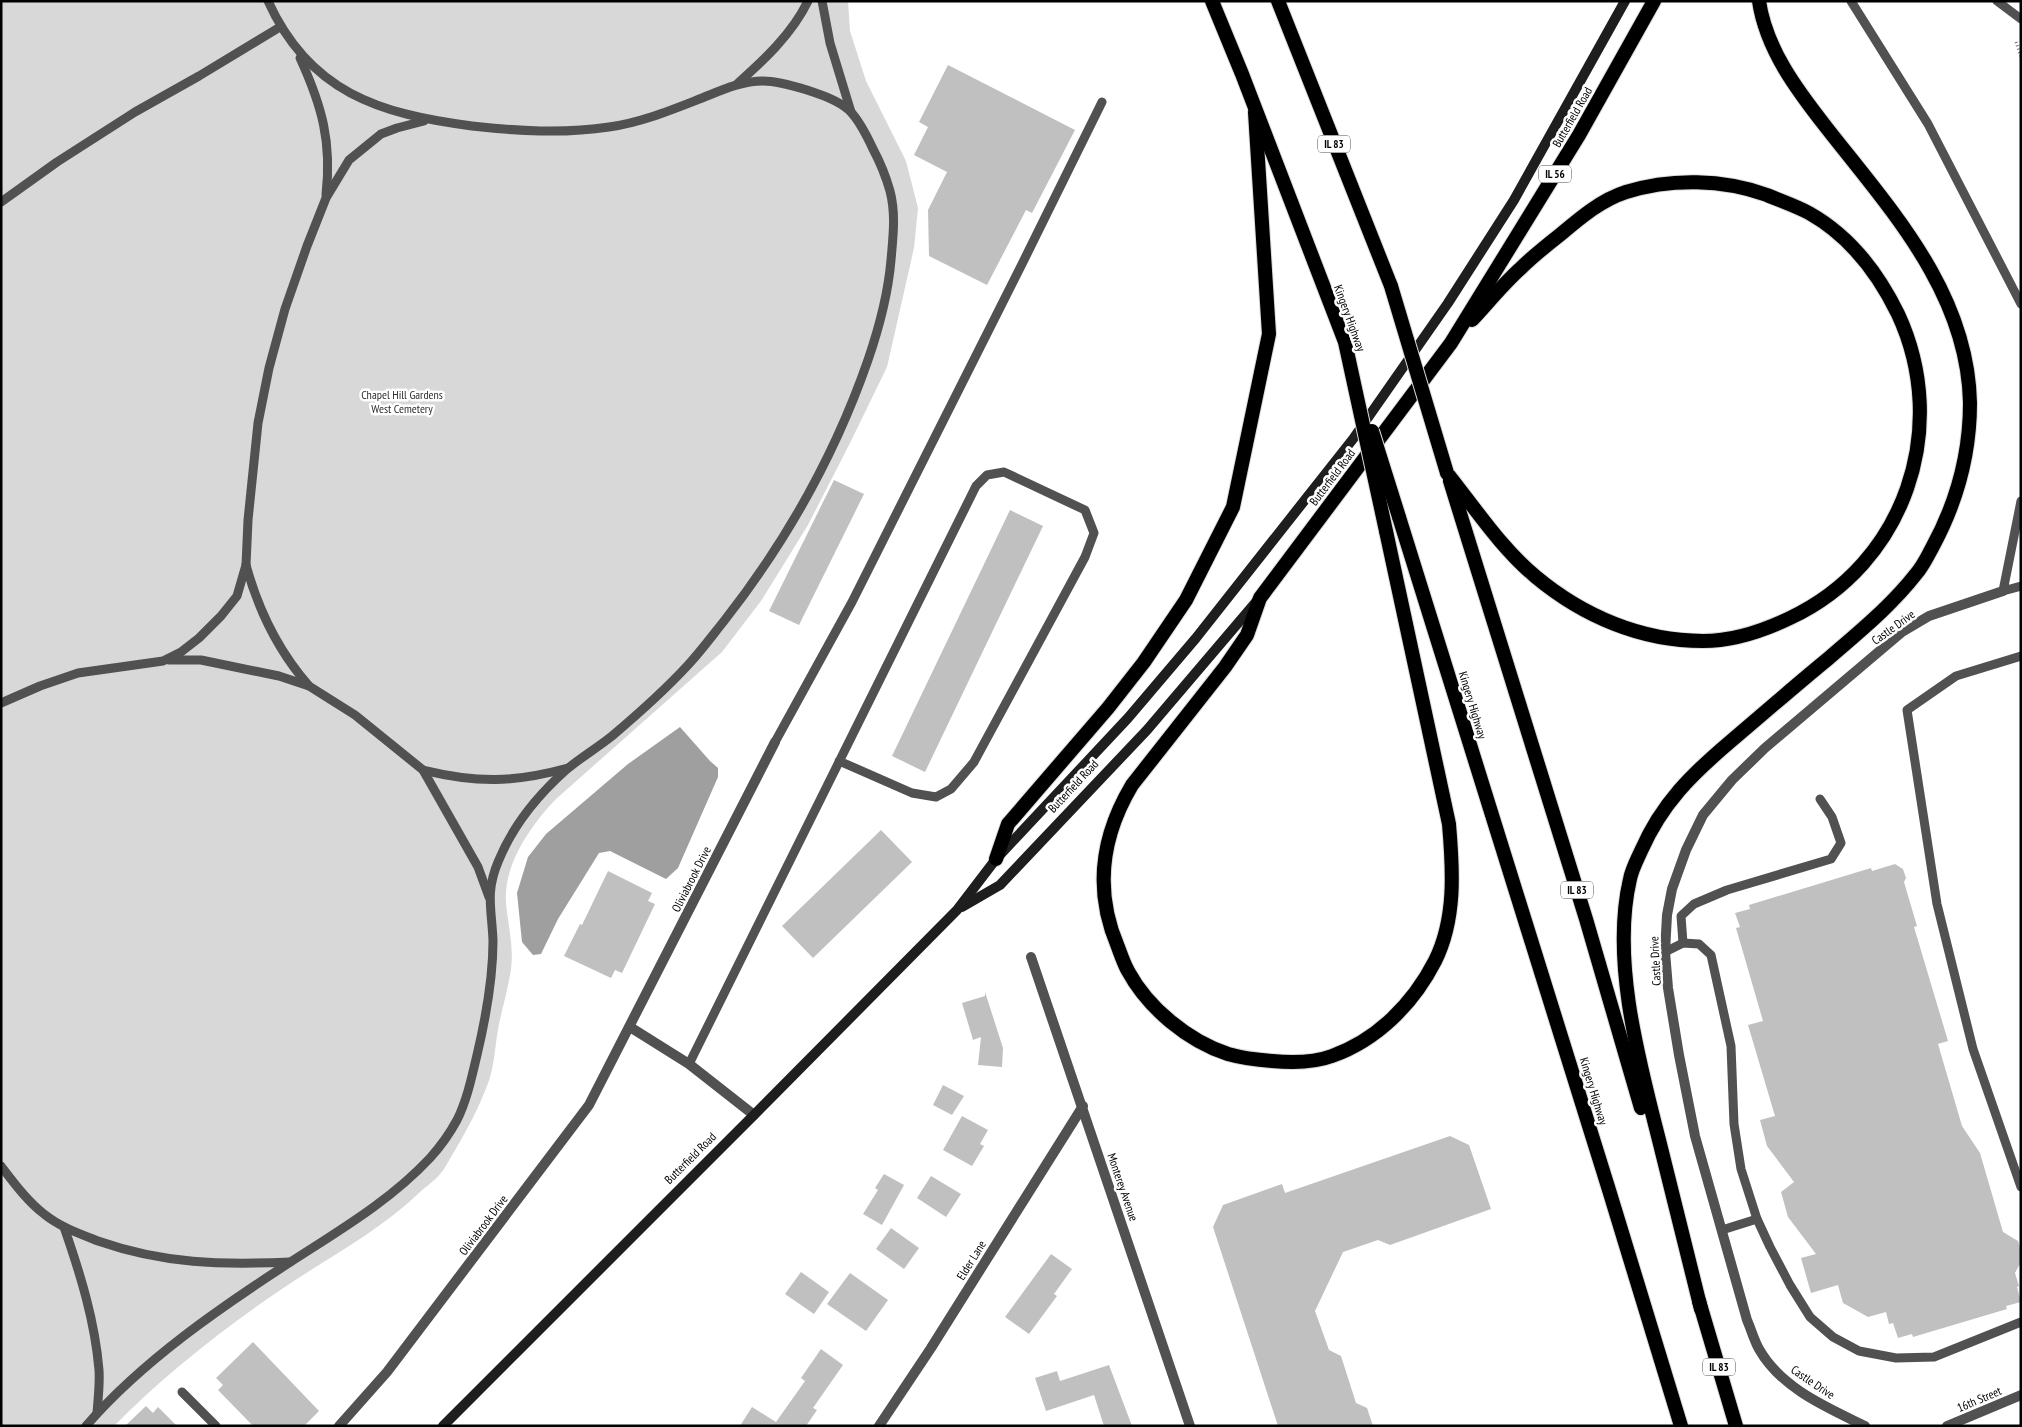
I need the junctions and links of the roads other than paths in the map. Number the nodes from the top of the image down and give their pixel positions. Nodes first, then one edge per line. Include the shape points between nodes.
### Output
1 (268, 1) edge
2 (808, 1) edge
3 (822, 1) edge
4 (1212, 1) edge
5 (1278, 1) edge
6 (1625, 1) edge
7 (1654, 1) edge
8 (1759, 1) edge
9 (1851, 1) edge
10 (1996, 1) edge
11 (2021, 19) edge
12 (280, 27) junction
13 (296, 51) junction
14 (736, 84) junction
15 (1102, 102) dead end
16 (851, 112) junction
17 (1255, 112) junction
18 (430, 120) junction
19 (326, 198) junction
20 (1, 202) edge
21 (2021, 304) edge
22 (1344, 342) junction
23 (1451, 343) junction
24 (1447, 473) junction
25 (2021, 501) edge
26 (246, 565) junction
27 (2021, 586) edge
28 (2003, 591) junction
29 (1260, 598) junction
30 (2021, 656) edge
31 (163, 660) junction
32 (309, 686) junction
33 (1, 703) edge
34 (775, 742) joint
35 (839, 761) junction
36 (568, 768) junction
37 (423, 770) junction
38 (1820, 800) dead end
39 (996, 859) junction
40 (489, 897) junction
41 (957, 910) junction
42 (1683, 943) junction
43 (1664, 952) junction
44 (1031, 957) dead end
45 (630, 1027) junction
46 (689, 1064) junction
47 (1083, 1106) junction
48 (754, 1115) junction
49 (1, 1166) edge
50 (2021, 1187) edge
51 (1757, 1219) junction
52 (64, 1227) junction
53 (1722, 1230) junction
54 (290, 1262) junction
55 (1701, 1309) junction
56 (2021, 1322) edge
57 (182, 1392) dead end
58 (2021, 1395) edge
59 (97, 1413) junction
60 (86, 1426) edge
61 (216, 1426) edge
62 (339, 1426) edge
63 (443, 1426) edge
64 (879, 1426) edge
65 (1190, 1426) edge
66 (1681, 1426) edge
67 (1736, 1426) edge
68 (1865, 1426) edge
69 (1947, 1426) edge

1 - 12 lane
2 - 14 lane via 784,37
3 - 16 lane via 830,43
4 - 17 highway, Kingery Highway
5 - 24 highway, IL 83, bridge via 1391,286
6 - 39 main road, Butterfield Road / IL 56 via 1514,200 1353,438 1184,652 1128,718
7 - 23 highway, Butterfield Road / IL 56 via 1579,135
8 - 55 highway via 1771,40 1788,75 1895,214 1932,269 1951,310 1964,357 1970,401 1961,476 1944,525 1919,571 1881,614 1697,770 1668,802 1644,843 1630,876 1625,909 1628,992 1641,1069
9 - 21 lane via 1928,124
10 - 11 lane
12 - 13 lane
12 - 20 lane via 135,112
13 - 18 lane via 318,73 348,92 379,107
13 - 19 lane via 316,92 325,131 329,165
14 - 16 lane via 764,81 795,87 826,96
14 - 18 lane via 662,113 614,127 565,131 511,130
15 - 34 lane via 852,602
16 - 36 lane via 880,164 891,195 894,228 889,281 878,330 836,440 811,492 780,542 704,646 619,730
17 - 22 highway, Kingery Highway
17 - 39 highway via 1269,334 1233,507 1186,600 1108,708 1008,824
18 - 19 lane via 397,128 374,140 349,160
19 - 26 lane via 285,309 269,368 252,474
22 - 29 highway, bridge via 1449,824 1452,892 1446,929 1435,960 1417,991 1390,1021 1361,1043 1331,1056 1296,1063 1228,1054 1175,1025 1148,1000 1128,972 1112,933 1104,900 1106,848 1119,807 1132,785 1247,635
22 - 66 highway, Kingery Highway, bridge
23 - 24 highway via 1521,267 1598,206 1624,193 1682,182 1752,190 1809,213 1855,249 1875,272 1908,338 1920,399 1920,428 1916,463 1906,496 1879,546 1857,570 1830,595 1775,625 1739,637 1704,641 1633,631 1568,601 1514,556
23 - 29 highway, Butterfield Road / IL 56
24 - 55 highway, IL 83 via 1586,919
25 - 28 lane
26 - 31 lane via 237,596 221,616 181,652
26 - 32 lane via 277,640 294,669
27 - 28 lane
28 - 43 street, Castle Drive via 1929,616 1902,632 1732,780 1703,815 1686,850 1672,889
29 - 41 main road, Butterfield Road / IL 56 via 1147,730 1000,885
30 - 50 lane via 1956,676 1907,710 1937,904 1973,1049
31 - 32 lane via 202,660 279,676
31 - 33 lane via 78,673
32 - 37 lane via 355,715
34 - 45 street, Oliviabrook Drive
35 - 35 lane via 976,486 987,475 1004,472 1085,510 1094,533 1085,557 974,762 951,789 936,797 912,793
35 - 46 lane
36 - 37 lane via 512,780 453,777
36 - 40 lane via 539,796 514,831 497,863
37 - 40 lane via 478,867
38 - 42 lane via 1832,817 1841,843 1831,859 1727,890 1694,904 1682,916
39 - 41 main road, Butterfield Road / IL 56
40 - 54 lane via 493,937 491,980 482,1034 456,1122 433,1155 401,1185 358,1218
41 - 48 main road, Butterfield Road / IL 56
42 - 43 lane
42 - 51 lane via 1699,944 1711,955 1731,1046 1734,1124 1741,1169
43 - 53 street, Castle Drive via 1687,1096
44 - 47 street, Monterey Avenue
45 - 46 street
45 - 62 street, Oliviabrook Drive via 589,1105 387,1372
46 - 48 street
47 - 64 street, Elder Lane
47 - 65 street, Monterey Avenue
48 - 63 main road, Butterfield Road / IL 56
49 - 52 lane via 43,1214
51 - 53 lane
51 - 56 lane via 1810,1317 1833,1337 1859,1351 1896,1358 1934,1357
52 - 54 lane via 130,1252 168,1259 207,1263
52 - 59 lane via 94,1339 99,1371
53 - 68 street, Castle Drive via 1747,1320 1774,1371 1799,1391
54 - 59 lane via 179,1341
55 - 67 highway, IL 83
57 - 61 lane
58 - 69 street, 16th Street
59 - 60 lane

